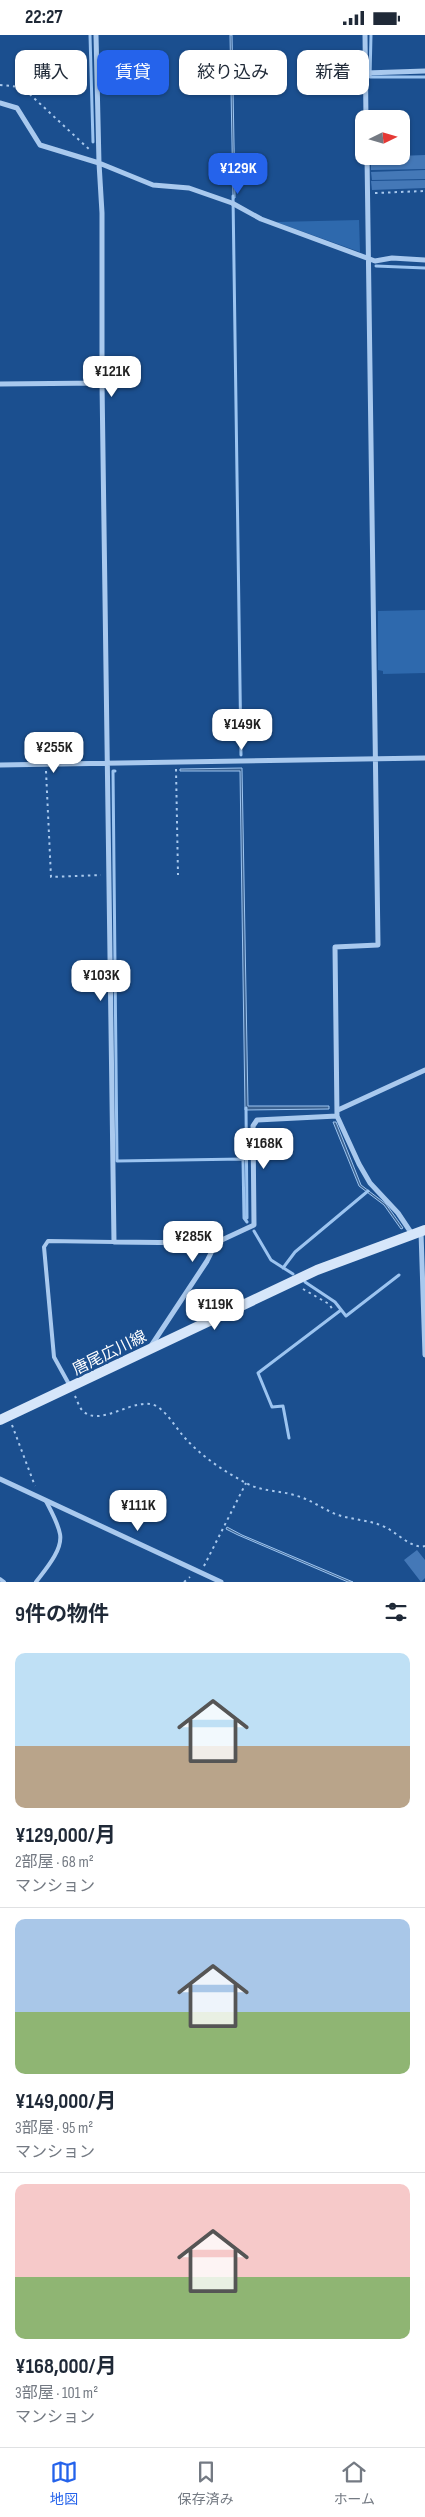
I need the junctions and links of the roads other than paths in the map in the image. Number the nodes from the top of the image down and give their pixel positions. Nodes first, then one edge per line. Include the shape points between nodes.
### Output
1 (96, 35) edge
2 (365, 35) edge
3 (365, 50) edge
4 (425, 71) edge
5 (369, 73) edge
6 (366, 95) edge
7 (0, 103) edge
8 (366, 110) edge
9 (98, 160) junction
10 (367, 165) edge
11 (368, 258) junction
12 (425, 260) edge
13 (102, 383) junction
14 (0, 384) edge
15 (425, 758) edge
16 (377, 759) junction
17 (108, 763) junction
18 (0, 765) edge
19 (425, 1069) edge
20 (338, 1110) junction
21 (337, 1116) junction
22 (419, 1232) edge
23 (114, 1242) junction
24 (210, 1245) junction
25 (148, 1349) junction
26 (425, 1355) edge
27 (71, 1388) junction
28 (4, 1418) edge
29 (0, 1479) edge
30 (46, 1501) junction
31 (0, 1579) edge
32 (4, 1582) edge
33 (36, 1582) edge
34 (221, 1582) edge

1 - 9 street
2 - 3 street
4 - 5 street
6 - 8 street
7 - 9 street via 17,108 40,145
9 - 11 street via 153,185 189,188 232,203 261,219
9 - 13 street via 102,213
10 - 11 street
11 - 12 street via 375,261 392,258
11 - 16 street
13 - 14 street
13 - 17 street
15 - 16 street
16 - 17 street
16 - 20 street via 378,945 335,947
17 - 18 street
17 - 23 street
19 - 20 street
20 - 21 street
21 - 22 street via 370,1183
21 - 24 street via 257,1120 254,1126 254,1225
22 - 25 main road, 唐尾広川線 via 317,1269
22 - 26 street
23 - 24 street
23 - 27 lane via 48,1241 44,1247 54,1357
24 - 25 street via 207,1261
25 - 27 main road, 唐尾広川線
27 - 28 main road, 唐尾広川線
29 - 30 street
30 - 33 lane via 60,1534 60,1542 52,1561
30 - 34 street
31 - 32 lane

